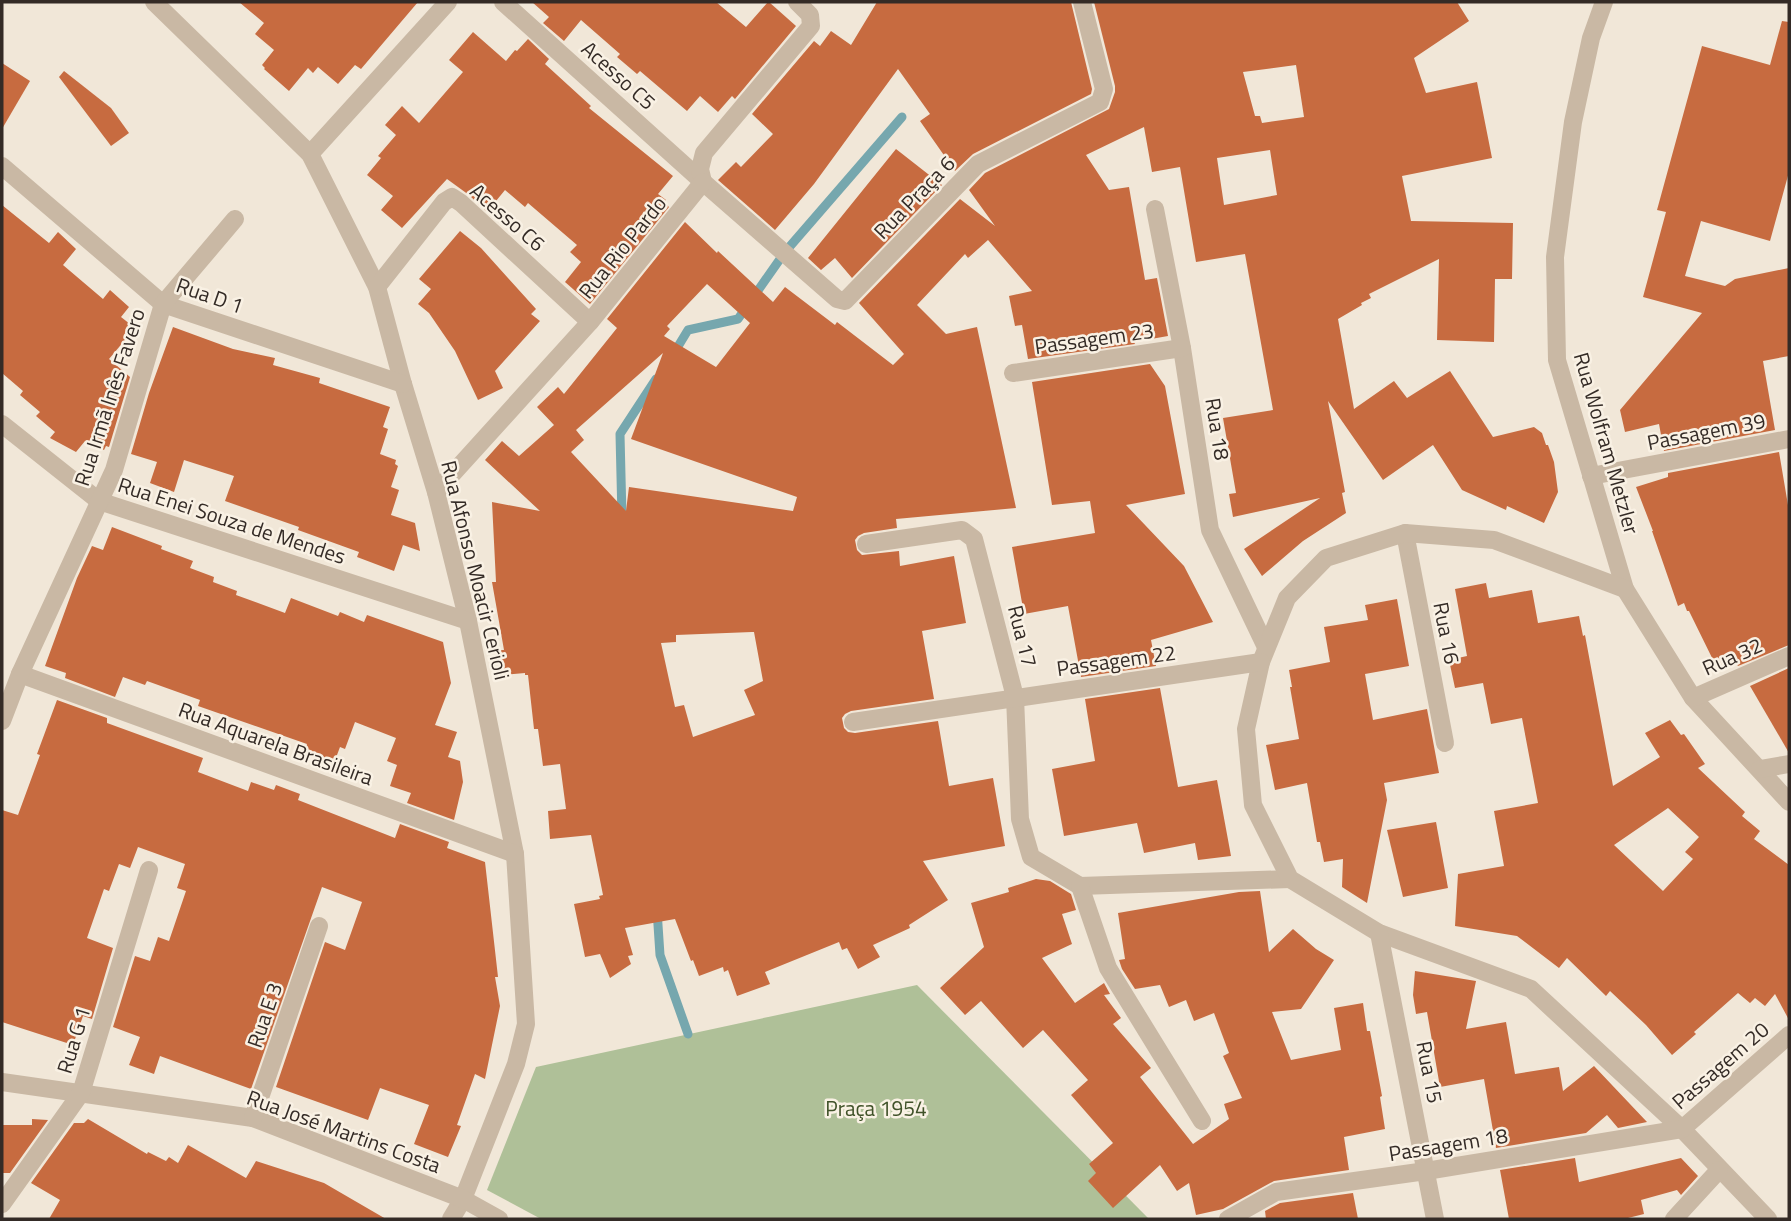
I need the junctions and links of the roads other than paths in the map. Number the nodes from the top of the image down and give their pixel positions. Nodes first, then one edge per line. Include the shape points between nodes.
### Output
1 (154, 2) edge
2 (447, 2) edge
3 (503, 2) edge
4 (797, 2) edge
5 (1082, 2) edge
6 (1604, 2) edge
7 (310, 154) junction
8 (2, 166) edge
9 (704, 182) junction
10 (1155, 209) dead end
11 (235, 219) dead end
12 (377, 287) junction
13 (163, 304) junction
14 (590, 321) junction
15 (1182, 348) junction
16 (1013, 373) dead end
17 (403, 384) junction
18 (2, 424) edge
19 (1789, 439) edge
20 (1591, 477) junction
21 (436, 492) junction
22 (99, 501) junction
23 (1405, 533) junction
24 (866, 544) dead end
25 (1625, 589) junction
26 (468, 621) junction
27 (1263, 654) junction
28 (1789, 656) edge
29 (20, 674) junction
30 (1015, 697) junction
31 (1693, 698) junction
32 (2, 721) edge
33 (853, 722) dead end
34 (1445, 743) dead end
35 (1789, 764) edge
36 (1760, 769) junction
37 (1789, 802) edge
38 (515, 854) junction
39 (149, 870) dead end
40 (1290, 879) junction
41 (1080, 886) junction
42 (319, 926) dead end
43 (1380, 933) junction
44 (1789, 1035) edge
45 (2, 1082) edge
46 (81, 1093) junction
47 (253, 1118) junction
48 (1202, 1121) dead end
49 (1682, 1129) junction
50 (1719, 1170) junction
51 (1426, 1171) junction
52 (463, 1199) junction
53 (2, 1204) edge
54 (451, 1219) edge
55 (499, 1219) edge
56 (1228, 1219) edge
57 (1435, 1219) edge
58 (1674, 1219) edge
59 (1768, 1219) edge

1 - 7 street, Rua Afonso Moacir Cerioli
2 - 7 street
3 - 9 street, Acesso C5
4 - 9 street via 810,15 811,26 704,153 700,169
5 - 9 street, Rua Praça 6 via 1104,89 1100,102 978,164 845,301 837,299
6 - 20 street, Rua Wolfram Metzler via 1591,38 1573,122 1555,257 1557,360
7 - 12 street, Rua Afonso Moacir Cerioli
8 - 13 street, Rua D 1
9 - 14 street, Rua Rio Pardo
10 - 15 street, Rua 18
11 - 13 street, Rua Irmã Inês Favero
12 - 14 street, Acesso C6 via 452,197
12 - 17 street, Rua Afonso Moacir Cerioli
13 - 17 street, Rua D 1
13 - 22 street, Rua Irmã Inês Favero via 114,470
14 - 21 street, Rua Rio Pardo
15 - 16 street, Passagem 23
15 - 27 street, Rua 18 via 1210,530
17 - 21 street, Rua Afonso Moacir Cerioli
18 - 22 street, Rua Enei Souza de Mendes
19 - 20 street, Passagem 39
20 - 25 street, Rua Wolfram Metzler
21 - 26 street, Rua Afonso Moacir Cerioli
22 - 26 street, Rua Enei Souza de Mendes
22 - 29 street, Rua Irmã Inês Favero
23 - 25 street via 1494,540
23 - 27 street via 1326,558 1287,598
23 - 34 street, Rua 16
24 - 30 street, Rua 17 via 962,530 974,539
25 - 31 street, Rua Wolfram Metzler
26 - 38 street, Rua Afonso Moacir Cerioli
27 - 30 street, Passagem 22
27 - 40 street via 1246,729 1253,805
28 - 31 street, Rua 32
29 - 32 street, Rua Irmã Inês Favero
29 - 38 street, Rua Aquarela Brasileira
30 - 33 street, Passagem 22
30 - 41 street, Rua 17 via 1020,819 1031,857
31 - 36 street, Rua Wolfram Metzler
35 - 36 street
36 - 37 street, Rua Wolfram Metzler
38 - 52 street, Rua Afonso Moacir Cerioli via 526,1024 516,1064
39 - 46 street, Rua G 1
40 - 41 street
40 - 43 street
41 - 48 street via 1108,968
42 - 47 street, Rua E 3
43 - 49 street via 1531,989
43 - 51 street, Rua 15
44 - 49 street, Passagem 20
45 - 46 street, Rua José Martins Costa
46 - 47 street, Rua José Martins Costa
46 - 53 street, Rua G 1
47 - 52 street, Rua José Martins Costa
49 - 50 street
49 - 51 street, Passagem 18
50 - 58 street
50 - 59 street
51 - 56 street, Passagem 18 via 1276,1192
51 - 57 street, Rua 15
52 - 54 street, Rua Afonso Moacir Cerioli
52 - 55 street, Rua José Martins Costa

